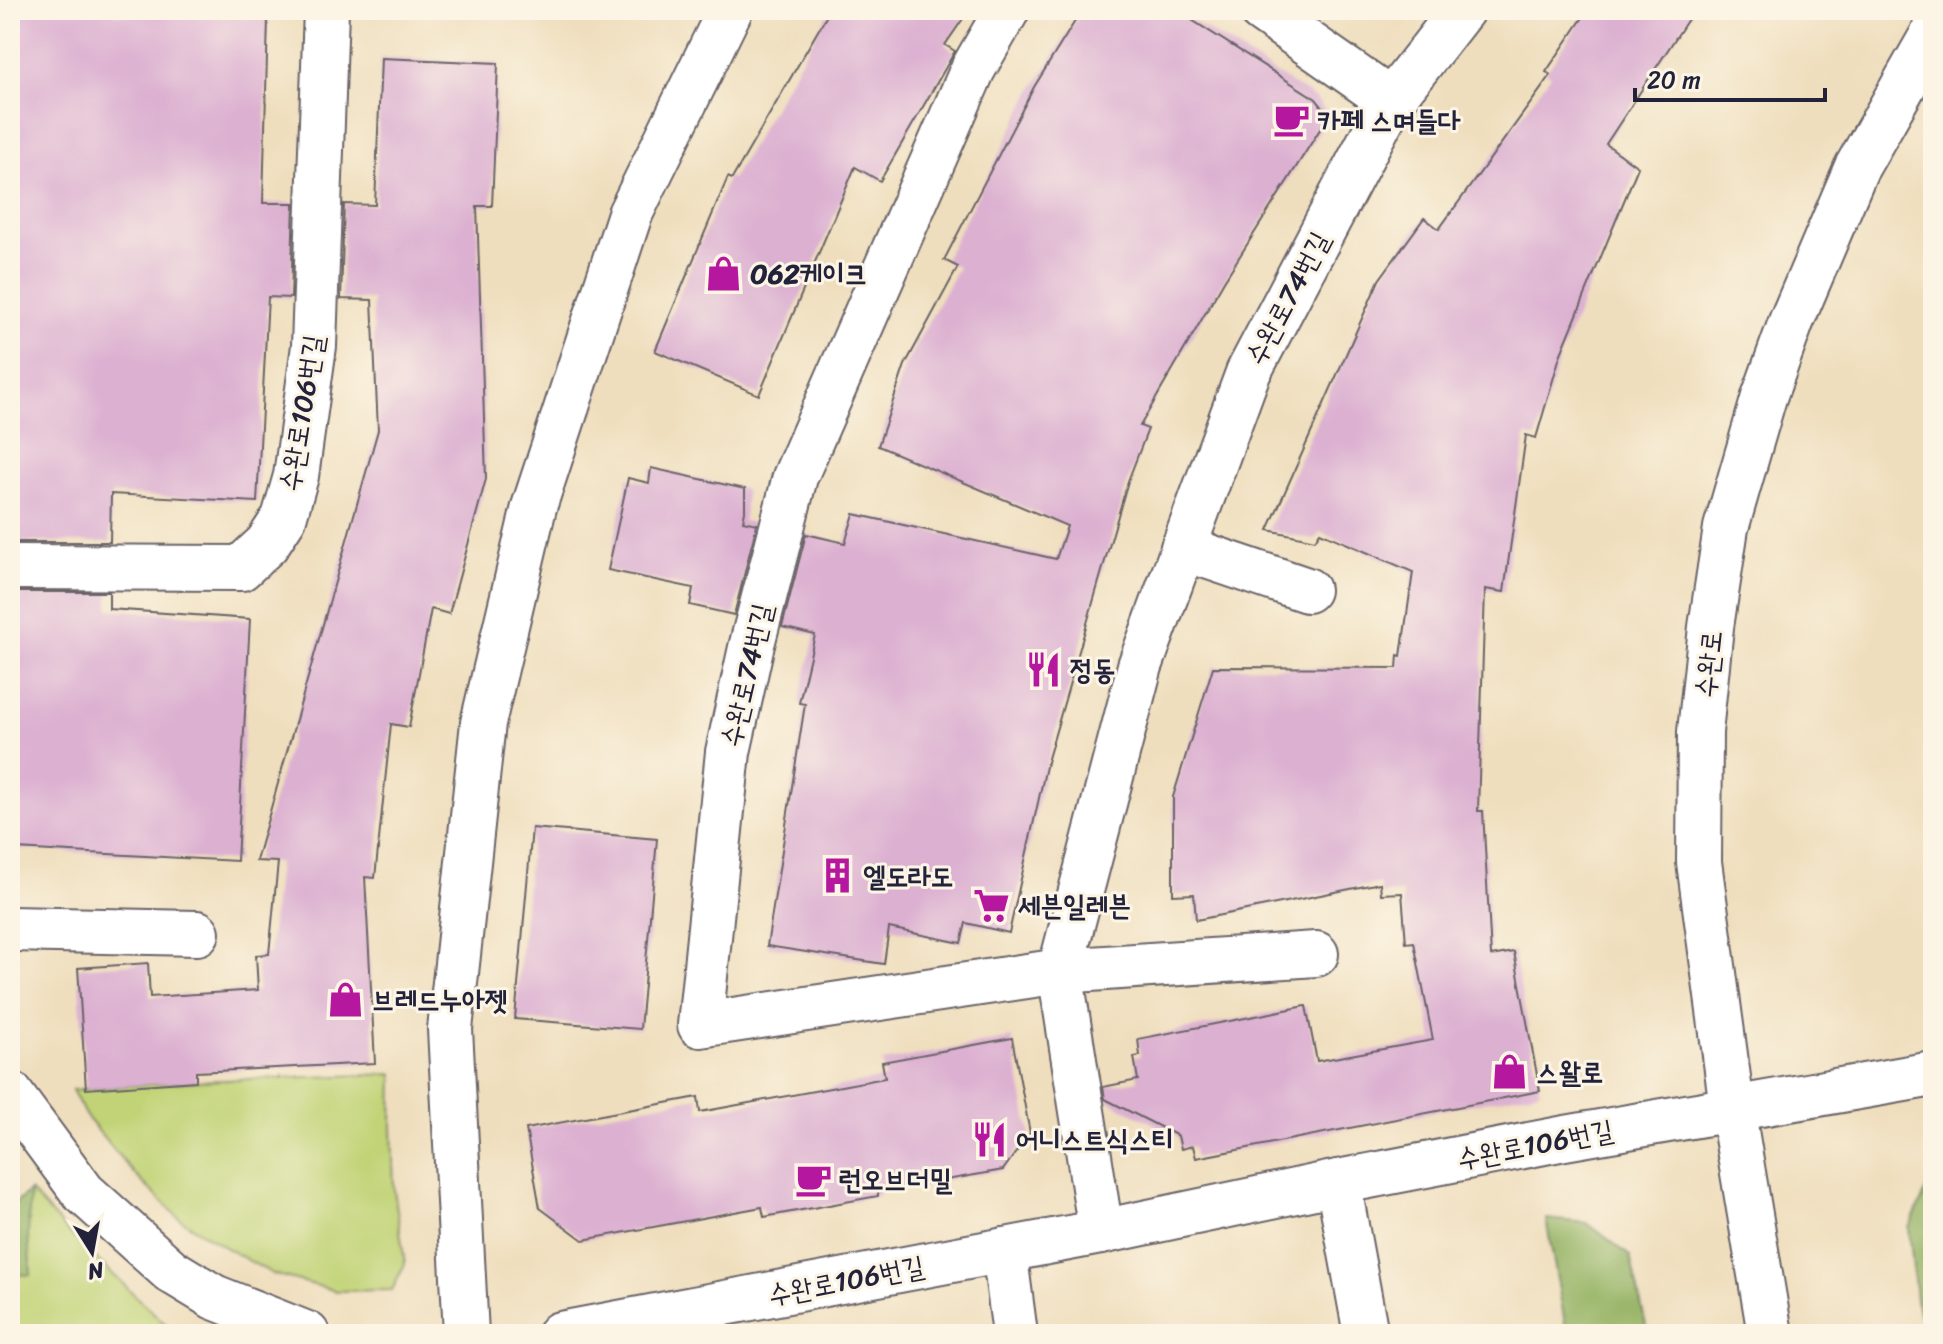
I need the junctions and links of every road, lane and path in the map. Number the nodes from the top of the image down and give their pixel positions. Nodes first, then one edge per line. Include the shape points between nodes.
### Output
1 (326, 10) edge
2 (730, 10) edge
3 (1007, 10) edge
4 (1261, 10) edge
5 (1462, 10) edge
6 (1933, 34) edge
7 (1391, 101) junction
8 (1183, 548) junction
9 (10, 567) edge
10 (1307, 590) dead end
11 (10, 929) edge
12 (197, 933) dead end
13 (1316, 954) dead end
14 (1060, 971) junction
15 (1933, 1074) edge
16 (10, 1093) edge
17 (1732, 1107) junction
18 (1338, 1182) junction
19 (1101, 1232) junction
20 (1004, 1250) junction
21 (642, 1327) edge
22 (307, 1334) edge
23 (466, 1334) edge
24 (560, 1334) edge
25 (1015, 1334) edge
26 (1366, 1334) edge
27 (1770, 1334) edge

1 - 9 street, 수완로106번길 via 314,346 296,476 284,518 267,544 241,568
2 - 23 street via 630,214 534,507 483,723 450,1029
3 - 14 street, 수완로74번길 via 973,69 795,477 728,752 700,1025
4 - 7 street
5 - 7 street, 수완로74번길
6 - 17 street, 수완로 via 1856,169 1791,322 1726,528 1700,732 1699,862
7 - 8 street, 수완로74번길 via 1248,373
8 - 10 street
8 - 14 street, 수완로74번길 via 1140,666
11 - 12 street
13 - 14 street, 수완로74번길
14 - 19 street, 수완로74번길
15 - 17 street, 수완로106번길
16 - 22 street via 83,1192 171,1271 214,1297
17 - 18 street, 수완로106번길
17 - 27 street, 수완로
18 - 19 street, 수완로106번길
18 - 26 street
19 - 20 street, 수완로106번길
20 - 21 street, 수완로106번길
20 - 25 street
21 - 24 street, 수완로106번길

